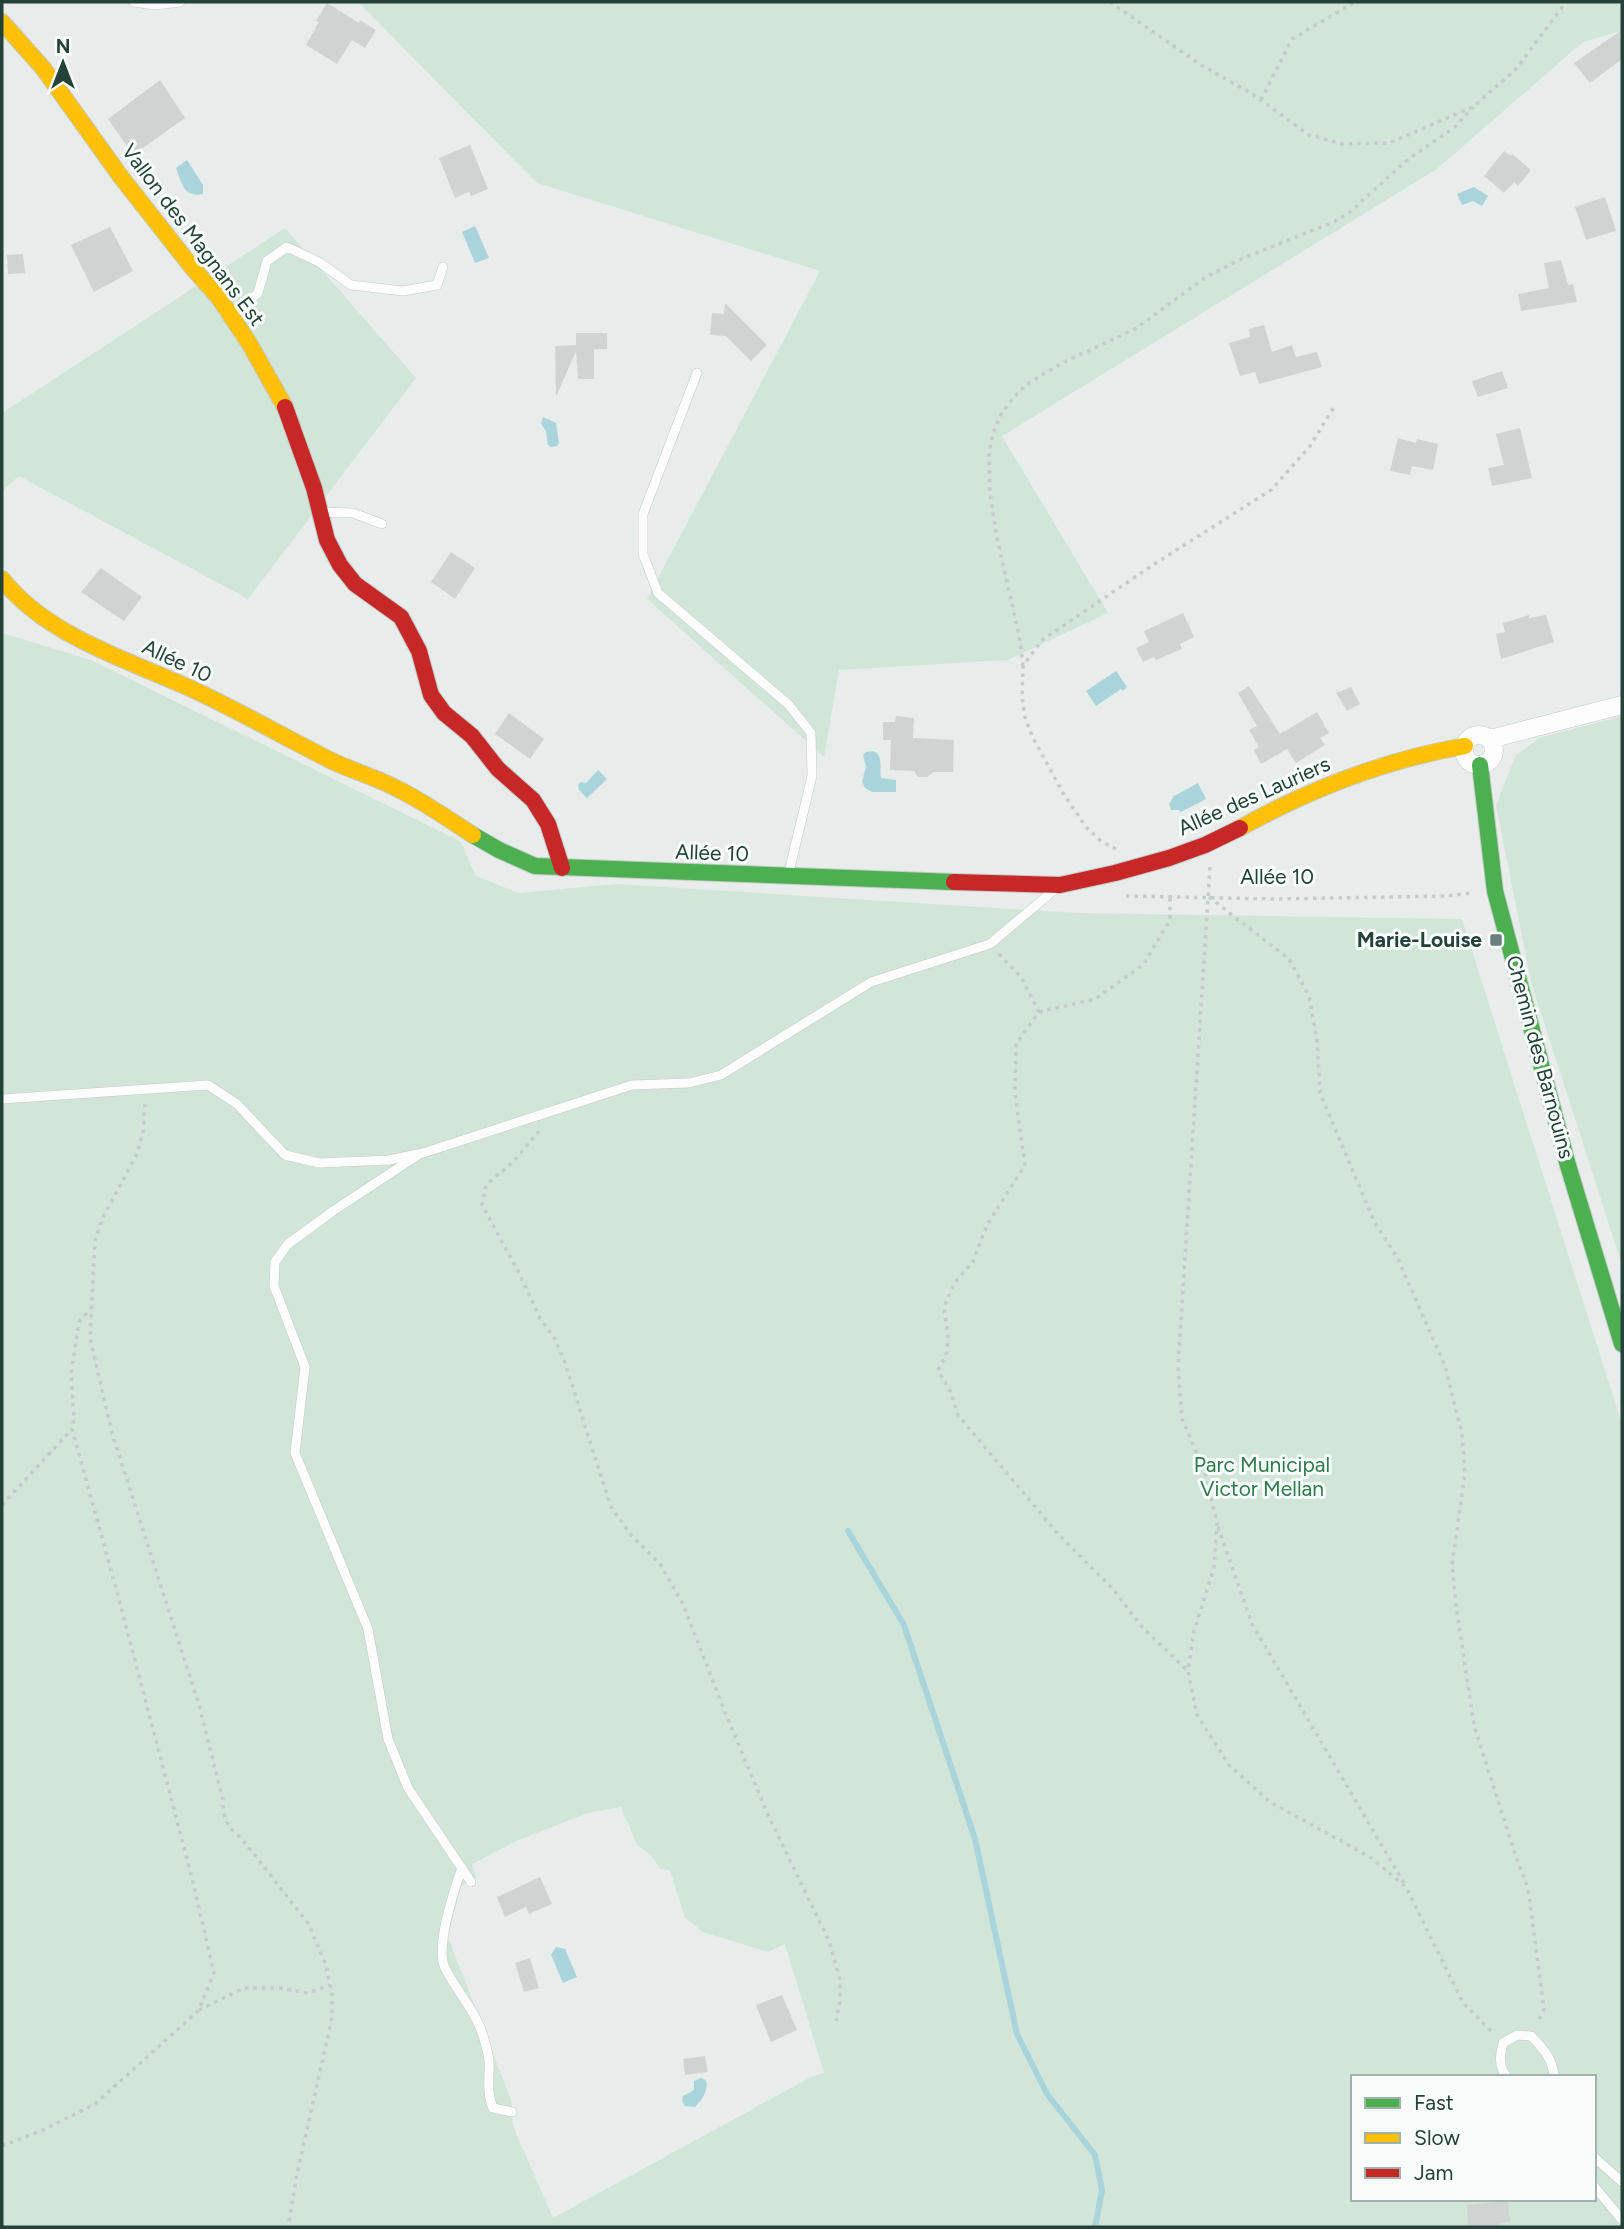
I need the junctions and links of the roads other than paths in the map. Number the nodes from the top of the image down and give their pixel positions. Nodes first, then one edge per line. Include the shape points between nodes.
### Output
1 (134, 2) edge
2 (180, 2) edge
3 (2, 22) edge
4 (443, 267) dead end
5 (231, 316) junction
6 (697, 373) dead end
7 (320, 512) junction
8 (382, 524) dead end
9 (2, 579) edge
10 (1622, 705) edge
11 (1490, 739) junction
12 (1465, 746) junction
13 (1480, 765) junction
14 (562, 868) junction
15 (788, 877) junction
16 (1060, 885) junction
17 (2, 1099) edge
18 (423, 1153) junction
19 (1622, 1345) edge
20 (462, 1868) junction
21 (471, 1882) dead end
22 (1506, 2075) edge
23 (1555, 2075) edge
24 (512, 2112) dead end
25 (1596, 2159) edge
26 (1622, 2182) edge
27 (1596, 2188) edge
28 (1622, 2220) edge

1 - 2 lane
3 - 5 street, Vallon des Magnans Est via 43,68 121,177
4 - 5 lane via 437,285 403,291 351,285 287,247 267,261 258,293
5 - 7 street, Vallon des Magnans Est via 287,410
6 - 15 lane via 643,514 643,554 658,593 788,704 811,733 812,776
7 - 8 lane via 353,513
7 - 14 street, Vallon des Magnans Est via 340,565 355,584 401,617 419,651 431,695 444,713 533,800 548,824
9 - 14 street, Allée 10 via 39,616 124,660 337,764 398,788 511,858
10 - 11 street
11 - 12 street via 1476,735
11 - 13 street, Chemin des Barnouins via 1494,754
12 - 13 street via 1467,760
12 - 16 street, Allée des Lauriers via 1419,753 1369,769 1301,796 1206,844 1096,879
13 - 19 street, Chemin des Barnouins via 1495,891 1567,1162
14 - 15 street, Allée 10
15 - 16 street, Allée 10
16 - 18 lane via 990,944 871,982 721,1075 689,1083 632,1085
17 - 18 lane via 208,1085 237,1104 285,1155 319,1163 389,1160
18 - 20 lane via 288,1244 275,1262 274,1286 305,1367 295,1453 368,1629 388,1739 408,1788
20 - 21 lane
20 - 24 lane via 450,1900 444,1966 482,2030 493,2108
22 - 23 lane via 1499,2057 1503,2043 1517,2035 1531,2036 1546,2051
25 - 26 lane
27 - 28 lane

